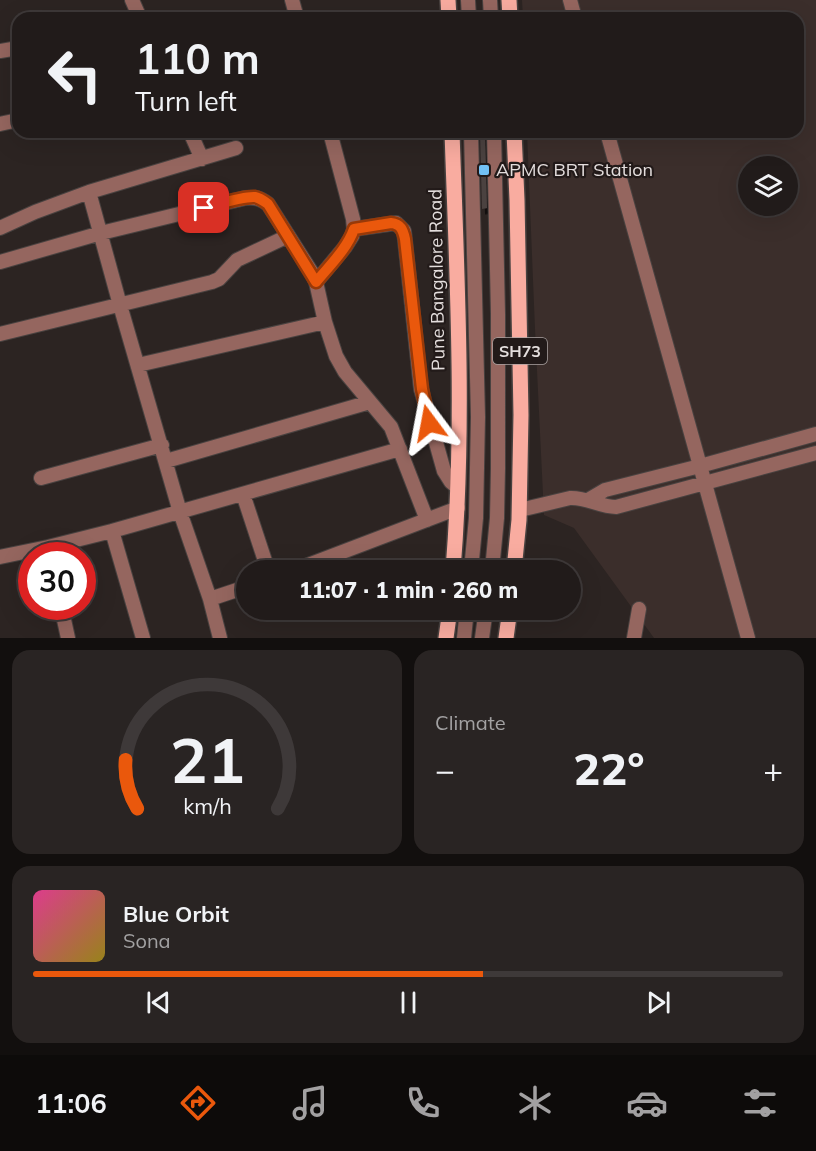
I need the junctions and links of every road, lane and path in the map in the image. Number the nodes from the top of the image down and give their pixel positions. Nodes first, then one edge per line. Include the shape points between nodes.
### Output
1 (193, 138) edge
2 (332, 138) edge
3 (452, 138) edge
4 (471, 138) edge
5 (494, 138) edge
6 (514, 138) edge
7 (609, 138) edge
8 (237, 148) dead end
9 (202, 159) junction
10 (89, 192) junction
11 (0, 228) edge
12 (354, 229) junction
13 (101, 233) junction
14 (288, 236) junction
15 (0, 262) edge
16 (316, 282) junction
17 (120, 304) junction
18 (325, 322) junction
19 (0, 334) edge
20 (138, 365) junction
21 (370, 402) junction
22 (816, 434) edge
23 (162, 445) junction
24 (400, 449) junction
25 (816, 453) edge
26 (166, 461) junction
27 (700, 466) junction
28 (41, 478) dead end
29 (705, 483) junction
30 (458, 488) junction
31 (243, 494) junction
32 (588, 500) junction
33 (458, 508) junction
34 (520, 510) junction
35 (180, 512) junction
36 (427, 520) junction
37 (112, 531) junction
38 (77, 542) edge
39 (18, 555) edge
40 (0, 557) edge
41 (265, 560) edge
42 (320, 560) edge
43 (454, 560) edge
44 (472, 560) edge
45 (493, 560) edge
46 (515, 560) edge
47 (236, 590) edge
48 (210, 599) junction
49 (639, 609) dead end
50 (64, 620) edge
51 (448, 620) edge
52 (466, 620) edge
53 (484, 620) edge
54 (508, 620) edge
55 (68, 638) edge
56 (143, 638) edge
57 (220, 638) edge
58 (446, 638) edge
59 (464, 638) edge
60 (482, 638) edge
61 (506, 638) edge
62 (633, 638) edge
63 (748, 638) edge

1 - 9 street
2 - 12 street
3 - 30 main road, Pune Bangalore Road
4 - 44 street via 478,417
5 - 45 street via 498,468
6 - 34 main road, SH73
7 - 27 street
8 - 9 street
9 - 10 street
10 - 11 street
10 - 13 street
12 - 16 street via 345,247
12 - 30 street via 396,224 404,231 429,423 444,471
13 - 14 street via 254,197 268,204
13 - 15 street
13 - 17 street
14 - 16 street
14 - 17 street via 237,260 212,282
16 - 18 street
17 - 19 street
17 - 20 street
18 - 20 street
18 - 21 street via 336,356
20 - 23 street
21 - 24 street via 391,427
21 - 26 street
22 - 27 street
23 - 26 street
23 - 28 street
24 - 31 street
24 - 36 street
25 - 29 street
26 - 35 street
27 - 29 street
27 - 32 street via 605,490
29 - 32 street via 616,507
29 - 63 street
30 - 33 main road, Pune Bangalore Road
31 - 35 street
31 - 41 street
32 - 34 street via 570,498
33 - 36 street
33 - 43 main road, Pune Bangalore Road
34 - 46 main road, SH73
35 - 37 street
35 - 48 street
36 - 42 street
37 - 38 street
37 - 56 street
39 - 40 street
47 - 48 street
48 - 57 street
49 - 62 street
50 - 55 street
51 - 58 main road
52 - 59 street
53 - 60 street
54 - 61 main road

